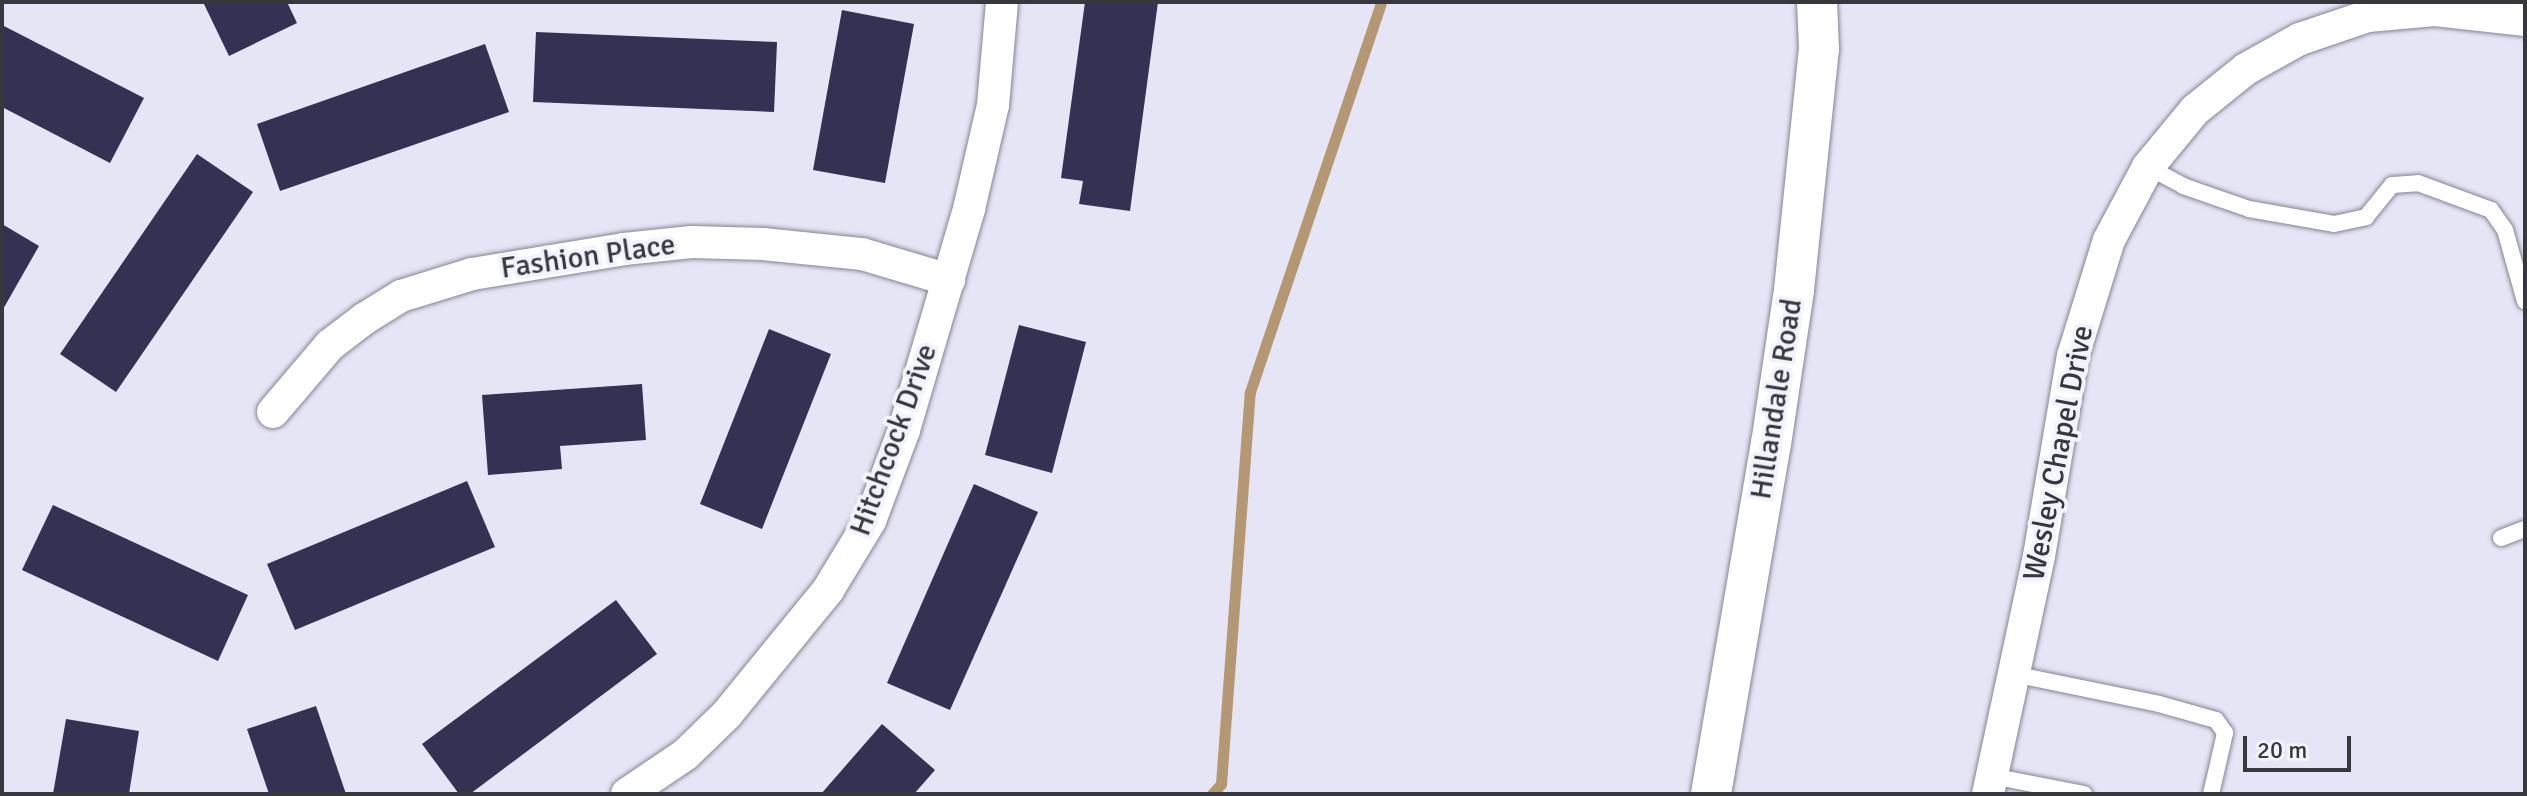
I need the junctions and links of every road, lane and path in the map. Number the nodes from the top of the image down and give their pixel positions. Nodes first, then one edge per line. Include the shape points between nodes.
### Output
1 (1002, 2) edge
2 (1817, 2) edge
3 (2525, 20) edge
4 (2148, 167) junction
5 (949, 280) junction
6 (2525, 301) edge
7 (273, 412) dead end
8 (2525, 529) edge
9 (2501, 538) dead end
10 (2013, 674) junction
11 (1990, 785) edge
12 (627, 794) edge
13 (1711, 794) edge
14 (2084, 794) edge
15 (2211, 794) edge

1 - 5 street, Hitchcock Drive via 993,105
2 - 13 street, Hillandale Road via 1819,49 1794,290
3 - 4 street, Wesley Chapel Drive via 2435,10 2368,16 2300,39 2246,69 2195,110
4 - 6 lane via 2183,186 2249,209 2334,224 2366,217 2392,185 2418,183 2491,210 2505,230
4 - 10 street, Wesley Chapel Drive via 2109,240 2073,356
5 - 7 street, Fashion Place via 862,254 692,242 472,274 401,296 364,319 330,345
5 - 12 street, Hitchcock Drive via 904,430 870,521 850,557 727,714 686,754
8 - 9 lane
10 - 11 street, Wesley Chapel Drive
10 - 15 lane via 2216,720 2225,733
11 - 14 lane

